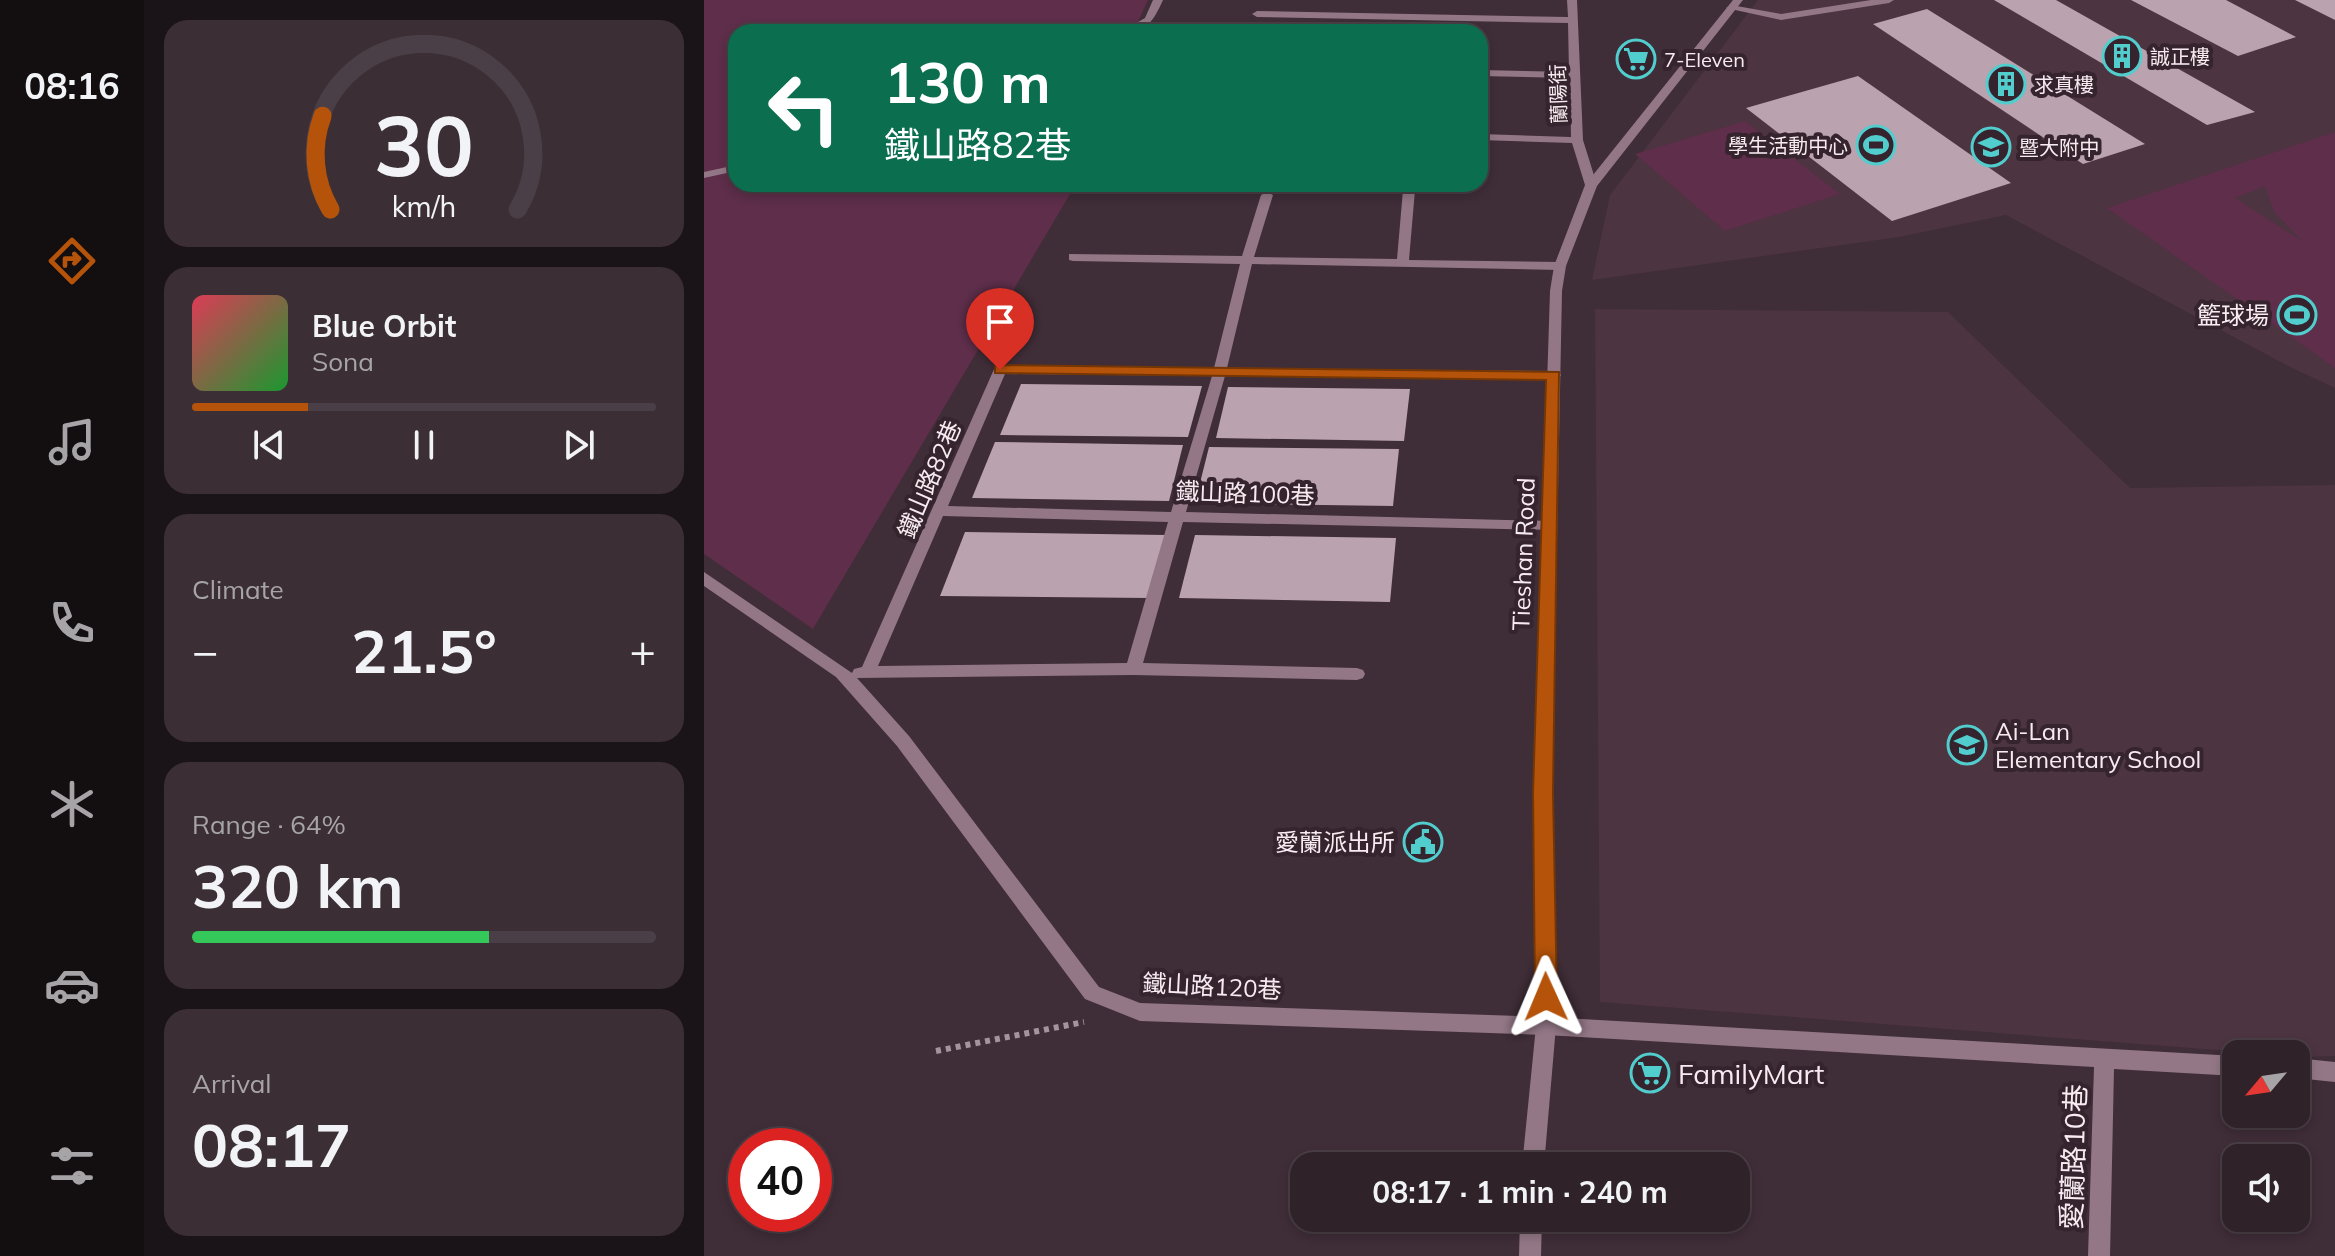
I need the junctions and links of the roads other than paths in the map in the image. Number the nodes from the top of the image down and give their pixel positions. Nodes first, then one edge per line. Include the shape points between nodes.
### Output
1 (1158, 0) edge
2 (1572, 0) edge
3 (1889, 0) edge
4 (1734, 4) edge
5 (1257, 14) dead end
6 (1573, 20) junction
7 (1141, 24) edge
8 (1488, 73) edge
9 (1575, 75) junction
10 (1488, 137) edge
11 (1577, 140) junction
12 (728, 170) edge
13 (704, 175) edge
14 (1591, 185) junction
15 (1409, 192) edge
16 (1267, 195) dead end
17 (1073, 257) dead end
18 (1247, 260) junction
19 (1403, 264) junction
20 (1560, 266) junction
21 (1220, 370) junction
22 (1554, 375) junction
23 (940, 511) junction
24 (1177, 515) junction
25 (1550, 526) junction
26 (704, 578) edge
27 (1133, 669) junction
28 (842, 673) junction
29 (867, 673) junction
30 (1357, 674) dead end
31 (1546, 1026) junction
32 (2104, 1059) junction
33 (2222, 1065) edge
34 (2310, 1069) edge
35 (2335, 1072) edge
36 (1534, 1152) edge
37 (1531, 1232) edge
38 (1530, 1256) edge
39 (2099, 1256) edge

1 - 7 street via 1149,20
2 - 6 street, 蘭陽街
3 - 4 street via 1781,17
4 - 14 street, Tieshan Road
5 - 6 street
6 - 9 street, 蘭陽街
8 - 9 street
9 - 11 street, 蘭陽街
10 - 11 street
11 - 14 street, 蘭陽街
12 - 13 street
14 - 20 street, Tieshan Road
15 - 19 street
16 - 18 street
17 - 18 street
18 - 19 street
18 - 21 street
19 - 20 street
20 - 22 street, Tieshan Road
21 - 22 street, 鐵山路82巷
21 - 23 street, 鐵山路82巷 via 1000,370
21 - 24 street
22 - 25 street, Tieshan Road
23 - 24 street, 鐵山路100巷
23 - 29 street, 鐵山路82巷
24 - 25 street, 鐵山路100巷
24 - 27 street
25 - 31 street, Tieshan Road via 1543,792
26 - 28 street, 鐵山路120巷
27 - 29 street
27 - 30 street
28 - 29 street
28 - 31 street, 鐵山路120巷 via 903,741 1092,993 1140,1012
31 - 32 street, 鐵山路120巷
31 - 36 street, Tieshan Road
32 - 33 street, 鐵山路120巷
32 - 39 street, 愛蘭路10巷
34 - 35 street
37 - 38 street

